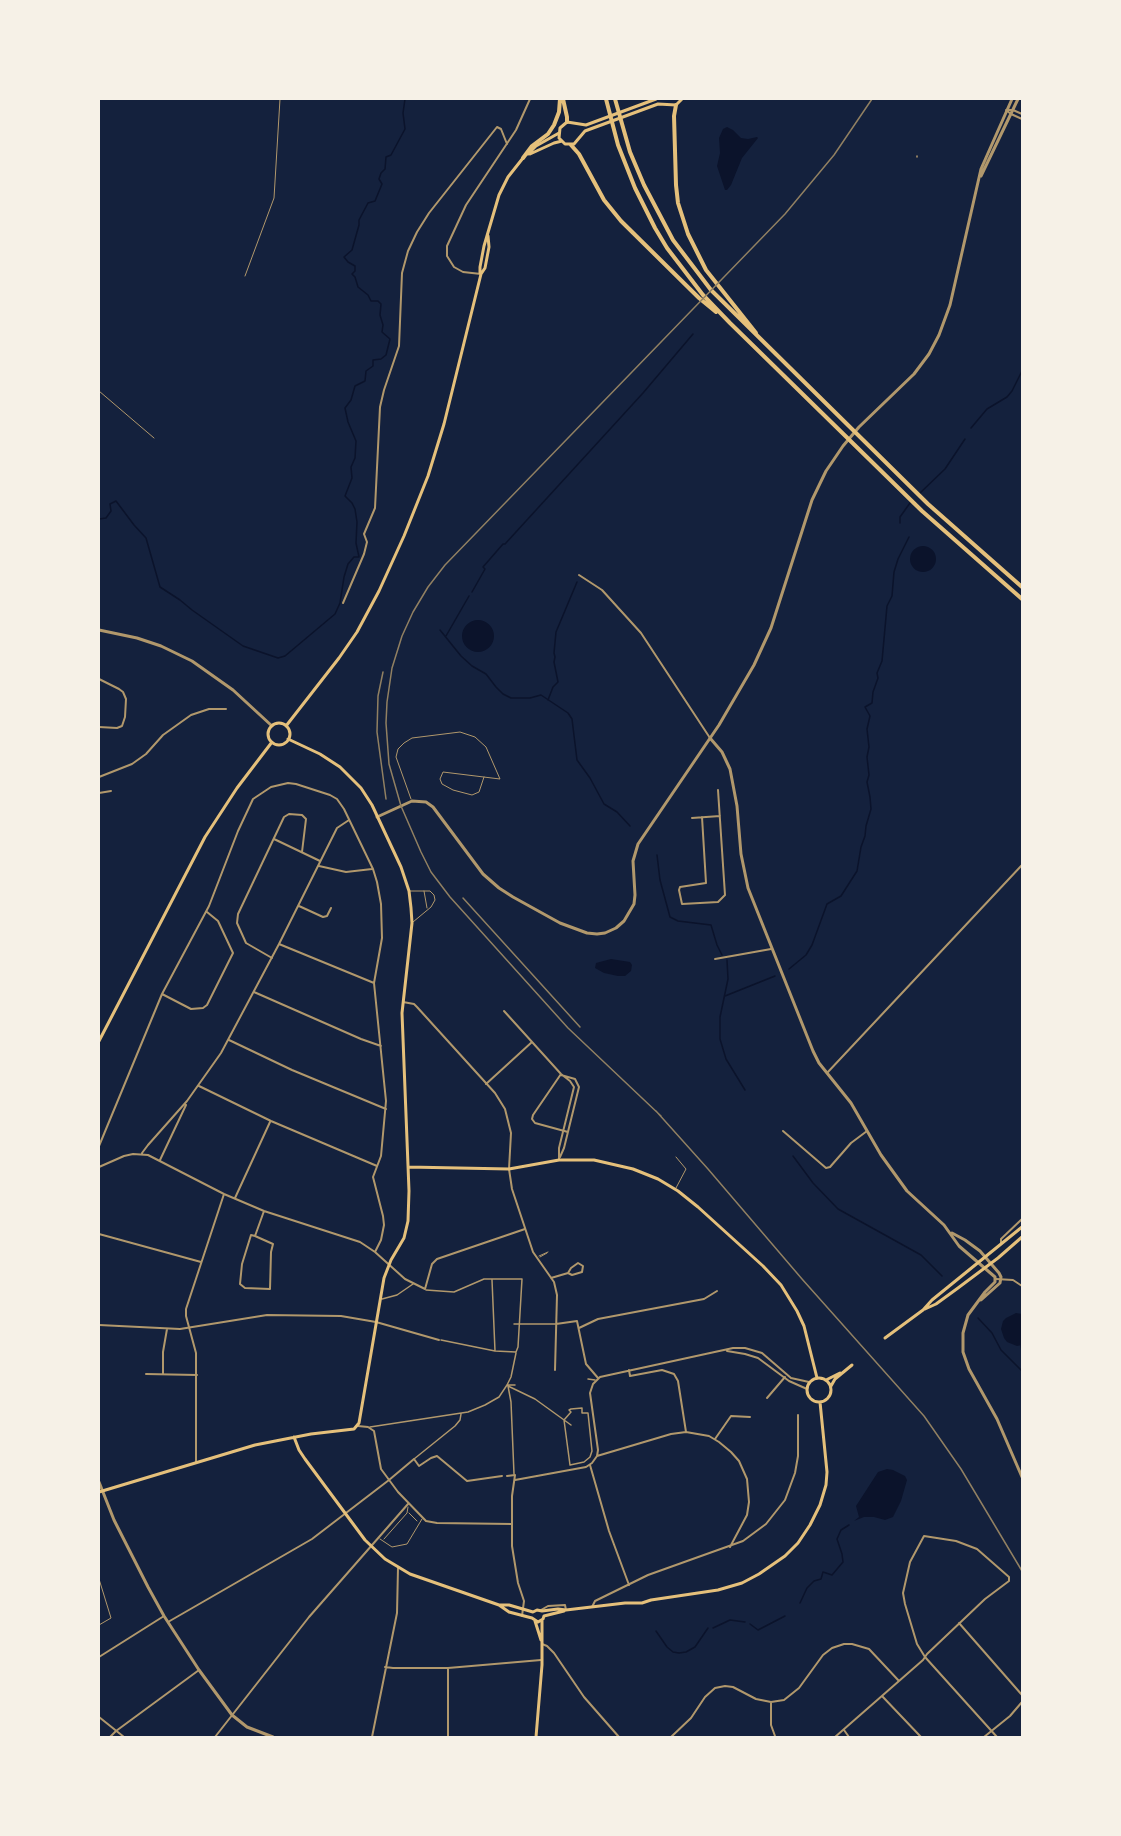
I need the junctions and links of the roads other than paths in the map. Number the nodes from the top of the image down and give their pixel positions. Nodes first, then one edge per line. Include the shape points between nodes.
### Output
1 (280, 99) edge
2 (530, 99) edge
3 (562, 99) edge
4 (606, 99) edge
5 (615, 99) edge
6 (656, 99) edge
7 (682, 99) edge
8 (1012, 99) edge
9 (1018, 99) edge
10 (676, 105) junction
11 (1006, 110) junction
12 (1012, 112) junction
13 (626, 113) junction
14 (1022, 114) edge
15 (1022, 119) edge
16 (603, 121) junction
17 (567, 122) junction
18 (559, 133) junction
19 (562, 141) junction
20 (507, 144) junction
21 (571, 145) junction
22 (523, 158) junction
23 (979, 181) junction
24 (481, 274) junction
25 (245, 276) dead end
26 (730, 323) junction
27 (764, 344) junction
28 (99, 391) edge
29 (154, 438) dead end
30 (579, 575) dead end
31 (1022, 587) edge
32 (1022, 599) edge
33 (343, 603) dead end
34 (99, 630) edge
35 (99, 679) edge
36 (226, 710) dead end
37 (272, 726) junction
38 (286, 726) junction
39 (99, 727) edge
40 (710, 738) junction
41 (288, 739) junction
42 (272, 742) junction
43 (99, 777) edge
44 (484, 777) junction
45 (111, 790) dead end
46 (718, 790) dead end
47 (99, 793) edge
48 (412, 801) junction
49 (720, 816) junction
50 (377, 817) junction
51 (692, 818) dead end
52 (702, 818) junction
53 (349, 820) junction
54 (274, 839) junction
55 (302, 852) junction
56 (321, 862) junction
57 (1022, 865) edge
58 (319, 866) junction
59 (373, 869) junction
60 (424, 890) junction
61 (409, 891) junction
62 (299, 906) junction
63 (331, 908) dead end
64 (427, 910) junction
65 (207, 912) junction
66 (412, 923) junction
67 (279, 944) junction
68 (771, 949) junction
69 (272, 958) junction
70 (715, 958) dead end
71 (374, 984) junction
72 (254, 992) junction
73 (162, 994) junction
74 (403, 1002) junction
75 (504, 1011) dead end
76 (229, 1040) junction
77 (99, 1041) edge
78 (532, 1042) junction
79 (381, 1046) junction
80 (827, 1073) junction
81 (561, 1074) junction
82 (486, 1084) junction
83 (199, 1086) junction
84 (187, 1101) junction
85 (386, 1109) junction
86 (271, 1121) junction
87 (566, 1131) junction
88 (783, 1131) dead end
89 (867, 1131) junction
90 (99, 1146) edge
91 (142, 1154) junction
92 (676, 1157) dead end
93 (160, 1160) junction
94 (559, 1160) junction
95 (377, 1166) junction
96 (99, 1167) edge
97 (408, 1167) junction
98 (509, 1168) junction
99 (676, 1190) junction
100 (224, 1194) junction
101 (235, 1198) junction
102 (264, 1211) junction
103 (1022, 1219) edge
104 (1022, 1227) edge
105 (525, 1229) junction
106 (99, 1233) edge
107 (950, 1233) junction
108 (255, 1236) junction
109 (1022, 1237) edge
110 (1001, 1246) junction
111 (375, 1252) junction
112 (986, 1257) junction
113 (201, 1262) junction
114 (980, 1263) junction
115 (991, 1263) junction
116 (389, 1265) junction
117 (985, 1267) junction
118 (568, 1273) junction
119 (551, 1278) junction
120 (996, 1279) junction
121 (1001, 1279) junction
122 (492, 1280) junction
123 (413, 1284) junction
124 (1022, 1286) edge
125 (425, 1289) junction
126 (717, 1291) dead end
127 (380, 1299) junction
128 (979, 1302) junction
129 (922, 1310) junction
130 (376, 1322) junction
131 (520, 1323) junction
132 (514, 1324) dead end
133 (556, 1324) junction
134 (99, 1325) edge
135 (190, 1328) junction
136 (579, 1328) junction
137 (167, 1329) junction
138 (885, 1338) dead end
139 (439, 1340) joint
140 (495, 1351) junction
141 (725, 1351) junction
142 (516, 1352) junction
143 (513, 1365) junction
144 (518, 1365) dead end
145 (852, 1365) dead end
146 (555, 1370) dead end
147 (628, 1370) junction
148 (844, 1371) junction
149 (146, 1374) dead end
150 (164, 1374) junction
151 (196, 1375) junction
152 (786, 1376) junction
153 (818, 1378) junction
154 (588, 1379) dead end
155 (597, 1379) junction
156 (826, 1380) junction
157 (810, 1382) junction
158 (507, 1385) junction
159 (515, 1386) dead end
160 (831, 1386) junction
161 (807, 1389) junction
162 (767, 1398) dead end
163 (820, 1402) junction
164 (461, 1413) junction
165 (798, 1415) dead end
166 (396, 1417) dead end
167 (750, 1417) dead end
168 (564, 1420) junction
169 (398, 1422) junction
170 (571, 1425) dead end
171 (358, 1426) junction
172 (369, 1427) junction
173 (686, 1432) junction
174 (294, 1437) junction
175 (715, 1439) junction
176 (597, 1456) junction
177 (414, 1459) junction
178 (196, 1462) junction
179 (590, 1465) junction
180 (514, 1475) junction
181 (502, 1476) dead end
182 (507, 1476) dead end
183 (1022, 1477) edge
184 (389, 1480) junction
185 (515, 1480) junction
186 (99, 1482) edge
187 (101, 1491) edge
188 (408, 1504) junction
189 (407, 1513) junction
190 (346, 1514) junction
191 (422, 1518) junction
192 (418, 1523) junction
193 (512, 1524) junction
194 (379, 1537) junction
195 (382, 1540) junction
196 (371, 1546) junction
197 (730, 1546) junction
198 (398, 1568) junction
199 (99, 1580) edge
200 (629, 1585) junction
201 (499, 1605) junction
202 (592, 1607) junction
203 (524, 1609) junction
204 (541, 1610) junction
205 (566, 1610) junction
206 (533, 1612) junction
207 (164, 1616) junction
208 (522, 1616) junction
209 (544, 1616) junction
210 (533, 1620) junction
211 (542, 1621) junction
212 (168, 1622) junction
213 (959, 1623) junction
214 (99, 1625) edge
215 (542, 1644) junction
216 (99, 1657) edge
217 (925, 1657) junction
218 (542, 1660) junction
219 (385, 1667) junction
220 (448, 1668) junction
221 (199, 1670) junction
222 (899, 1681) junction
223 (1022, 1695) edge
224 (882, 1696) junction
225 (771, 1702) junction
226 (1022, 1702) edge
227 (232, 1716) junction
228 (99, 1717) edge
229 (844, 1730) junction
230 (116, 1731) junction
231 (992, 1731) junction
232 (775, 1736) edge
233 (110, 1737) edge
234 (124, 1737) edge
235 (215, 1737) edge
236 (273, 1737) edge
237 (372, 1737) edge
238 (448, 1737) edge
239 (536, 1737) edge
240 (619, 1737) edge
241 (671, 1737) edge
242 (835, 1737) edge
243 (849, 1737) edge
244 (921, 1737) edge
245 (984, 1737) edge
246 (997, 1737) edge

1 - 25 lane via 274,198
2 - 20 street
3 - 17 highway
3 - 22 highway via 554,125
4 - 26 highway via 626,166 655,228 687,275
5 - 27 highway via 639,174 673,240 711,290
6 - 13 main road
7 - 10 main road
8 - 11 street
9 - 12 street
10 - 13 main road via 658,104
10 - 27 highway via 676,185 685,228 706,270
11 - 12 street
11 - 23 street
12 - 14 street
12 - 15 street
12 - 23 street
13 - 16 main road
16 - 17 main road via 582,126
16 - 21 main road
17 - 18 main road
18 - 19 main road
18 - 22 main road
19 - 21 main road
19 - 22 main road
20 - 24 street via 466,206 447,246 447,256 454,267
20 - 33 street via 497,128 433,208 408,251 402,273 399,346 381,398 375,508 364,534 364,554
21 - 26 highway via 604,200 626,227
22 - 24 main road via 502,188
23 - 40 street via 945,319 929,354 908,381 843,446 826,471 812,500 765,644
24 - 38 main road via 439,441 405,536 357,632
26 - 32 highway via 922,511
27 - 31 highway via 928,504
28 - 29 lane
30 - 40 street via 605,593 641,633
34 - 37 street via 144,640 192,661 233,690
35 - 39 street via 119,689 126,699 124,724 117,728
36 - 43 street via 209,709 191,715 163,735 147,754
37 - 38 main road
37 - 42 main road via 268,734
38 - 41 main road
40 - 48 street via 638,844 633,861 634,904 629,914 616,928 597,934 560,923 504,892 483,874 433,807
40 - 68 street via 730,769 748,888
41 - 42 main road via 282,744
41 - 50 main road via 343,769 361,788
42 - 77 main road via 205,837
44 - 44 lane via 479,792 471,795 444,786 440,779 443,772
44 - 48 lane via 500,779 486,747 475,737 459,732 412,738 398,749 396,757
45 - 47 street
46 - 49 street
48 - 50 street
49 - 52 street
49 - 52 street via 725,895 718,902 682,904 680,888 706,883
50 - 61 main road
51 - 52 street
53 - 56 street via 337,828
53 - 59 street
53 - 65 street via 337,799 309,788 282,783 261,792 251,803
54 - 55 street
54 - 55 street via 287,815 304,817 307,821
54 - 69 street via 237,918 246,944
55 - 56 street
56 - 58 street
57 - 80 street
58 - 59 street via 346,872
58 - 62 street
59 - 71 street via 382,924
60 - 61 lane
60 - 64 lane
60 - 64 lane via 432,893 435,900
61 - 66 main road
62 - 63 street via 323,917
62 - 67 street
64 - 66 lane
65 - 73 street
65 - 73 street via 218,921 233,953 212,996 204,1008 194,1009
66 - 74 main road
67 - 69 street
67 - 71 street
68 - 70 street
68 - 80 street via 813,1051
69 - 72 street
71 - 79 street
72 - 76 street
72 - 79 street
73 - 90 street
74 - 82 street via 416,1006
74 - 97 main road
75 - 78 street
76 - 83 street
76 - 85 street
78 - 81 street
78 - 82 street
79 - 85 street
80 - 89 street
81 - 87 street via 574,1087
81 - 87 street via 532,1117 535,1123
82 - 98 street via 509,1118
83 - 84 street
83 - 86 street
84 - 91 street
84 - 93 street
85 - 95 street
86 - 95 street
86 - 101 street
87 - 94 street
88 - 89 street via 826,1168
89 - 107 street via 907,1191
91 - 93 street
91 - 96 street via 124,1156
92 - 99 lane via 686,1170
93 - 100 street
94 - 98 main road
94 - 99 main road via 611,1162 648,1174
95 - 111 street via 373,1177 384,1225
97 - 98 main road
97 - 116 main road via 407,1229
98 - 105 street
99 - 153 main road via 747,1250 781,1285 804,1326
100 - 101 street
100 - 113 street
101 - 102 street
102 - 108 street
102 - 111 street via 360,1242
103 - 110 street via 1001,1239
104 - 110 main road
105 - 119 street via 533,1252
105 - 125 street via 437,1259
106 - 113 street
107 - 112 street via 965,1239
107 - 114 street
108 - 108 street via 251,1235 240,1284 245,1288 270,1289 273,1244
109 - 115 main road
110 - 112 main road
111 - 116 street
112 - 114 main road
112 - 115 street
113 - 135 street via 186,1309
114 - 117 street
114 - 129 main road
115 - 117 main road
115 - 121 street
116 - 123 street
116 - 127 main road
117 - 120 street
117 - 129 main road
118 - 118 street via 578,1263 584,1266 582,1272
118 - 119 street
119 - 133 street via 557,1295
120 - 121 street
120 - 128 street
121 - 124 street
121 - 128 street
122 - 125 street via 484,1279 454,1292
122 - 131 street via 522,1279
122 - 140 street
123 - 125 street
123 - 127 street via 398,1295
126 - 136 street via 704,1299 598,1319
127 - 130 main road
128 - 183 street via 964,1326 963,1352
129 - 138 main road
130 - 135 street via 341,1316 278,1314
130 - 139 street
130 - 171 main road
131 - 132 street
131 - 133 street
131 - 142 street
133 - 136 street via 577,1321
133 - 146 street
134 - 137 street
135 - 137 street
135 - 151 street
136 - 155 street via 586,1364
137 - 150 street
139 - 140 street
140 - 142 street
141 - 147 street
141 - 152 street via 758,1358
141 - 152 street via 758,1351
142 - 143 street
143 - 144 street
143 - 158 street
145 - 148 main road
147 - 155 street
147 - 173 street via 630,1376 666,1370 676,1377
148 - 156 main road
148 - 160 main road
149 - 150 street
150 - 151 street
151 - 178 street
152 - 157 street
152 - 161 street
152 - 162 street
153 - 156 main road
153 - 157 main road
154 - 155 street
155 - 176 street via 590,1393
156 - 160 main road
157 - 161 main road
158 - 159 street
158 - 164 street via 495,1400
158 - 168 street
158 - 180 street
160 - 163 main road via 829,1397
161 - 163 main road via 810,1399
163 - 202 main road via 826,1485 820,1506 798,1543 759,1574 742,1582 705,1593
164 - 169 street
164 - 177 street via 454,1426
165 - 197 street via 797,1463 785,1500 754,1535
166 - 169 street
167 - 175 street via 731,1416
168 - 168 street via 571,1409 582,1408 582,1413 588,1413 593,1449 583,1463 570,1465
168 - 170 street
169 - 172 street
171 - 172 street
171 - 174 main road via 353,1430
172 - 184 street via 375,1432 380,1466
173 - 175 street
173 - 176 street
174 - 178 main road
174 - 190 main road via 305,1460
175 - 197 street via 739,1461 749,1491 747,1515
176 - 179 street
177 - 181 street via 419,1466 437,1456 467,1481
177 - 184 street
178 - 187 main road
179 - 185 street
179 - 200 street
180 - 182 street
180 - 185 street
184 - 188 street
184 - 190 street
185 - 193 street
186 - 187 street
187 - 207 street
188 - 189 lane
188 - 191 street
188 - 194 street
189 - 192 lane
189 - 195 lane
190 - 196 main road
190 - 212 street via 298,1548
191 - 192 lane
191 - 193 street via 437,1523
192 - 195 lane via 407,1544 392,1546
193 - 203 street via 513,1553
194 - 195 lane
194 - 196 street
196 - 198 main road
196 - 227 street via 297,1631
197 - 200 street via 662,1569
198 - 201 main road
198 - 219 street via 397,1613
199 - 214 lane via 111,1618
200 - 202 street via 595,1601
201 - 203 main road
201 - 208 main road
202 - 205 main road
203 - 206 main road
203 - 208 street
204 - 205 main road
204 - 206 main road
204 - 209 main road
205 - 209 main road
206 - 210 main road
207 - 212 street
207 - 216 street
208 - 210 main road
209 - 211 main road
210 - 211 main road
210 - 215 main road
211 - 215 main road
212 - 221 street
213 - 217 street
213 - 217 street via 1009,1577 977,1549 924,1536 910,1562 903,1598
213 - 223 street
215 - 218 main road
215 - 240 street via 554,1653 584,1697
217 - 222 street
217 - 231 street
218 - 220 street
218 - 239 main road
219 - 220 street
219 - 237 street
220 - 238 street
221 - 227 street
221 - 230 street
222 - 224 street
222 - 225 street via 869,1649 844,1644 823,1655 792,1695
224 - 229 street
224 - 244 street
225 - 232 street
225 - 241 street via 733,1687 715,1688
226 - 231 street
227 - 235 street
227 - 236 street
228 - 230 street
229 - 242 street
229 - 243 street
230 - 233 street
230 - 234 street
231 - 245 street
231 - 246 street

